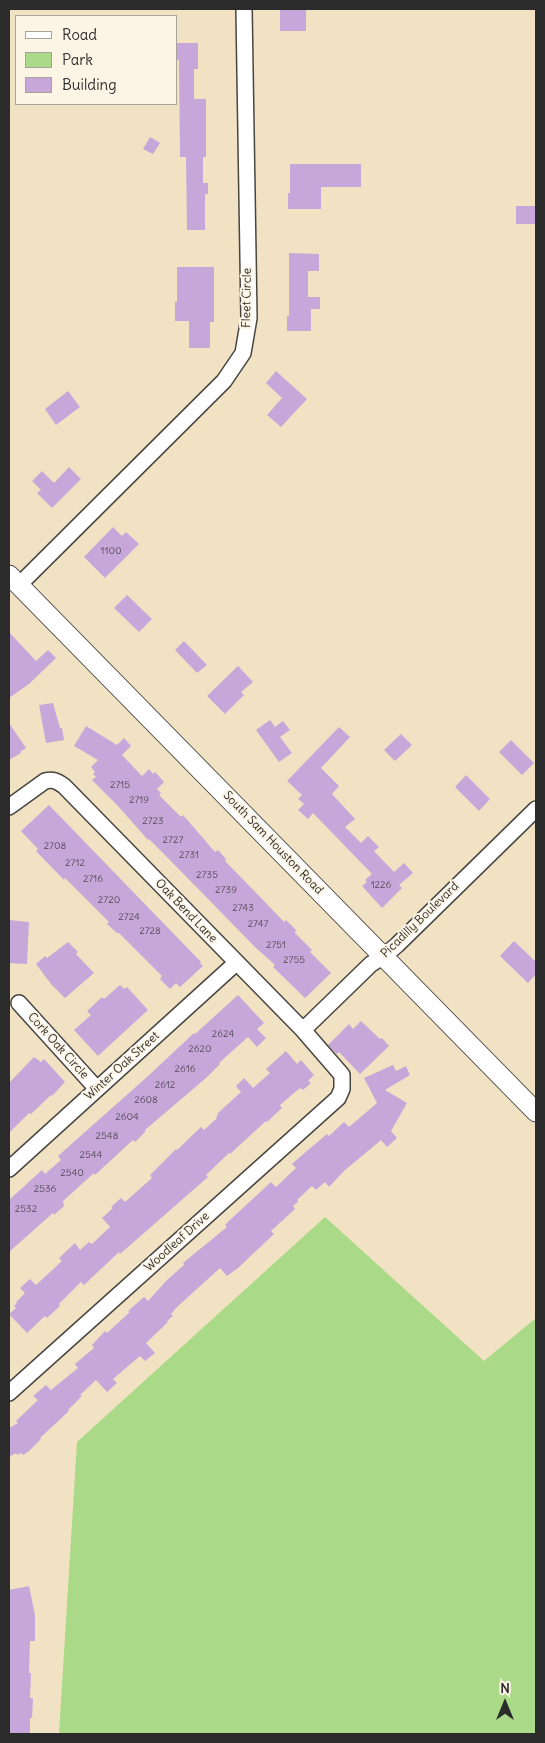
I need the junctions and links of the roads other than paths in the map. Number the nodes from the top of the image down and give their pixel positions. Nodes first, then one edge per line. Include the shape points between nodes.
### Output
1 (244, 9) edge
2 (12, 585) edge
3 (9, 807) edge
4 (536, 809) edge
5 (384, 956) junction
6 (236, 963) junction
7 (19, 1003) dead end
8 (303, 1030) junction
9 (97, 1089) junction
10 (342, 1089) joint
11 (536, 1112) edge
12 (9, 1169) edge
13 (9, 1393) edge

1 - 2 street, Fleet Circle via 249,318 243,353 224,381
2 - 5 street, South Sam Houston Road
3 - 6 street, Oak Bend Lane via 45,781 58,781
4 - 5 street, Picadilly Boulevard
5 - 8 street, Picadilly Boulevard via 371,964
5 - 11 street, South Sam Houston Road
6 - 8 street, Oak Bend Lane
6 - 9 street, Winter Oak Street
7 - 9 street, Cork Oak Circle
8 - 10 street, Oak Bend Lane via 342,1075
9 - 12 street, Winter Oak Street
10 - 13 street, Woodleaf Drive via 338,1098

